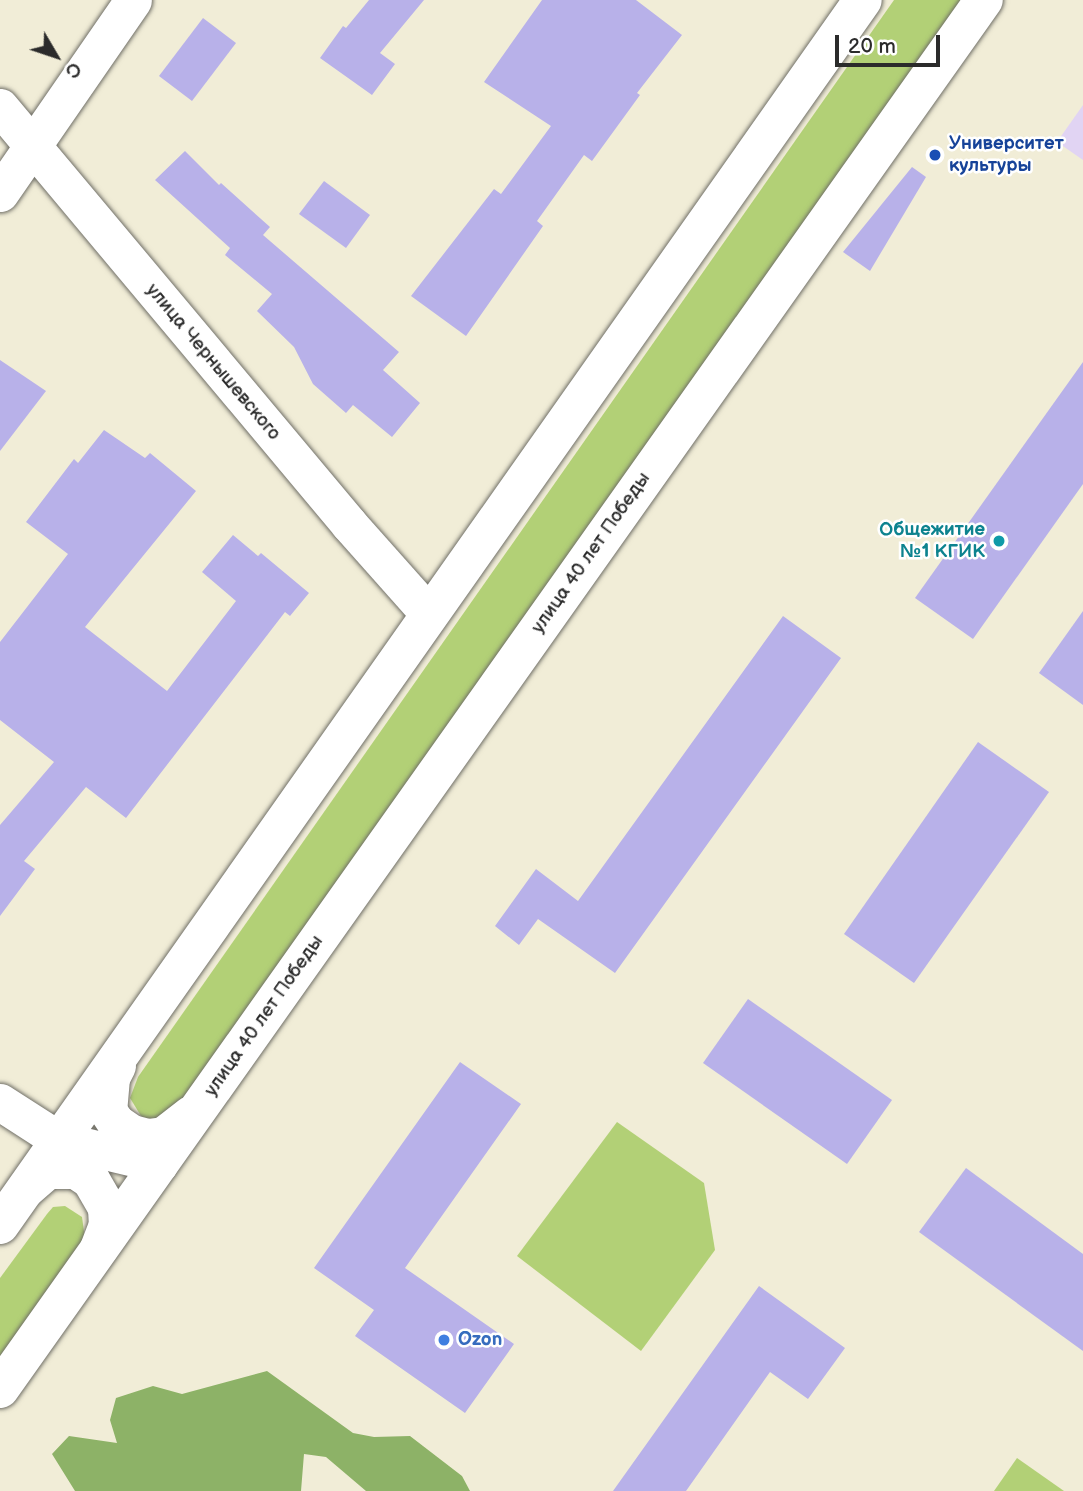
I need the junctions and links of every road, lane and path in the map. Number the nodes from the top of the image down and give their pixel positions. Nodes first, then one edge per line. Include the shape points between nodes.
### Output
1 (133, 0) edge
2 (863, 0) edge
3 (984, 0) edge
4 (0, 107) edge
5 (32, 146) junction
6 (0, 193) edge
7 (429, 614) junction
8 (128, 1045) junction
9 (0, 1102) edge
10 (200, 1108) junction
11 (59, 1140) junction
12 (159, 1164) junction
13 (23, 1193) junction
14 (0, 1225) edge
15 (94, 1256) junction
16 (0, 1389) edge

1 - 5 street
2 - 7 main road, улица 40 лет Победы
3 - 10 main road, улица 40 лет Победы
4 - 5 street, улица Чернышевского
5 - 6 street
5 - 7 street, улица Чернышевского
7 - 8 main road, улица 40 лет Победы
8 - 10 main road, улица 40 лет Победы via 111,1078 107,1098 116,1123 132,1134 164,1136
8 - 11 main road, улица 40 лет Победы
9 - 11 street
10 - 12 main road, улица 40 лет Победы
11 - 12 street
11 - 13 main road, улица 40 лет Победы
12 - 15 main road, улица 40 лет Победы
13 - 14 main road, улица 40 лет Победы
13 - 15 main road, улица 40 лет Победы via 48,1170 76,1170 90,1180 107,1208 108,1225
15 - 16 main road, улица 40 лет Победы

